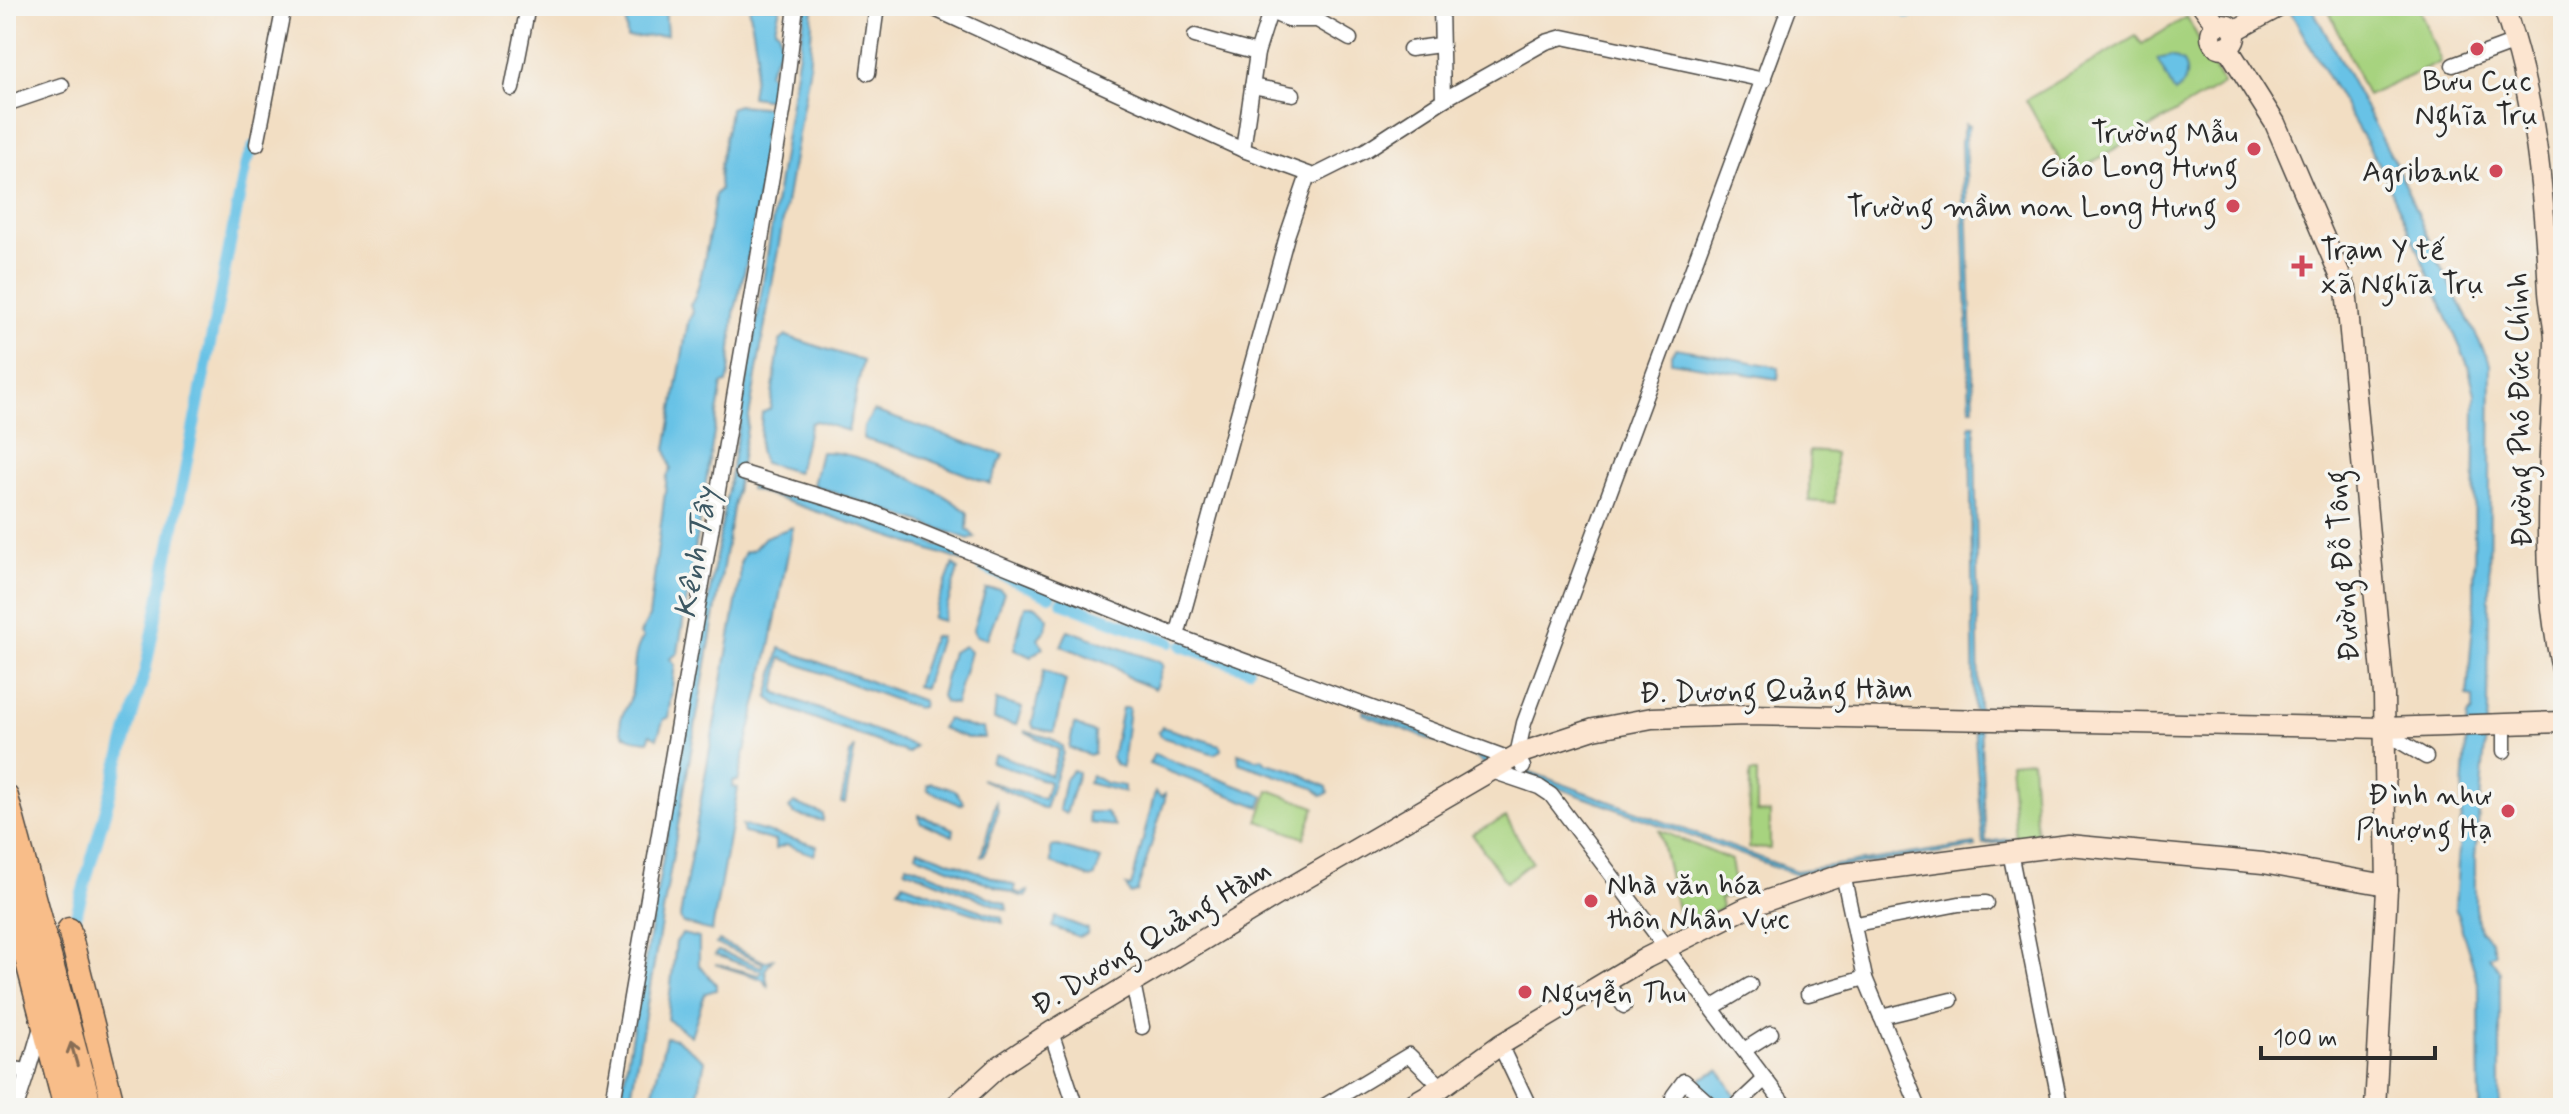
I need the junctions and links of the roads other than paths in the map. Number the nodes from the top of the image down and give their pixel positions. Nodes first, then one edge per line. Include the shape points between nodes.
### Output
1 (284, 6) edge
2 (528, 6) edge
3 (796, 6) edge
4 (877, 6) edge
5 (928, 6) edge
6 (1441, 6) edge
7 (1790, 6) edge
8 (2203, 6) edge
9 (2503, 6) edge
10 (2277, 8) edge
11 (1271, 9) edge
12 (2226, 35) junction
13 (1195, 36) dead end
14 (1350, 39) dead end
15 (2515, 42) junction
16 (1440, 45) junction
17 (1410, 49) dead end
18 (1257, 53) junction
19 (2453, 65) dead end
20 (868, 73) dead end
21 (1764, 80) junction
22 (62, 85) dead end
23 (1252, 86) junction
24 (512, 89) dead end
25 (1293, 94) dead end
26 (1443, 100) junction
27 (6, 104) edge
28 (257, 144) dead end
29 (1243, 150) junction
30 (1308, 175) junction
31 (2555, 240) edge
32 (2559, 337) edge
33 (743, 473) dead end
34 (1177, 636) junction
35 (2563, 673) edge
36 (2563, 722) edge
37 (2502, 724) junction
38 (2384, 730) junction
39 (2504, 751) dead end
40 (2426, 757) dead end
41 (1517, 761) junction
42 (1489, 770) junction
43 (6, 797) edge
44 (2010, 852) junction
45 (1843, 874) junction
46 (6, 878) edge
47 (2387, 889) junction
48 (1986, 903) dead end
49 (1856, 924) junction
50 (69, 929) dead end
51 (1667, 948) junction
52 (1865, 978) junction
53 (1601, 980) junction
54 (81, 982) junction
55 (1133, 983) junction
56 (1750, 985) dead end
57 (1808, 994) dead end
58 (1951, 1000) dead end
59 (50, 1004) junction
60 (1624, 1006) dead end
61 (1712, 1008) junction
62 (1881, 1017) junction
63 (1142, 1027) dead end
64 (1051, 1032) junction
65 (1771, 1033) dead end
66 (1500, 1045) junction
67 (1744, 1050) junction
68 (6, 1068) edge
69 (28, 1071) junction
70 (1765, 1079) junction
71 (1442, 1087) junction
72 (1673, 1096) dead end
73 (2058, 1107) edge
74 (16, 1108) edge
75 (66, 1108) edge
76 (90, 1108) edge
77 (114, 1108) edge
78 (612, 1108) edge
79 (953, 1108) edge
80 (1076, 1108) edge
81 (1321, 1108) edge
82 (1406, 1108) edge
83 (1530, 1108) edge
84 (1714, 1108) edge
85 (1734, 1108) edge
86 (1787, 1108) edge
87 (1919, 1108) edge
88 (2375, 1108) edge

1 - 28 street
2 - 24 street
3 - 78 street via 784,106
4 - 20 street
5 - 29 street
6 - 16 street
7 - 21 street
8 - 12 main road, Đường Đỗ Tông
9 - 15 main road, Đường Phó Đức Chính
10 - 12 main road
11 - 14 street via 1289,20 1317,20
11 - 18 street
12 - 38 main road, Đường Đỗ Tông via 2275,123 2346,289 2376,589
13 - 18 street
15 - 19 street
15 - 31 main road, Đường Phó Đức Chính
16 - 17 street
16 - 26 street
18 - 23 street
21 - 26 street via 1563,37
21 - 41 street via 1524,723
22 - 27 street
23 - 25 street
23 - 29 street
26 - 30 street via 1366,150 1326,172
29 - 30 street
30 - 34 street
31 - 32 main road, Đường Phó Đức Chính
32 - 35 main road, Đường Phó Đức Chính via 2549,503 2551,625
33 - 34 street via 869,511
34 - 41 street
36 - 37 main road, Đ. Dương Quảng Hàm
37 - 38 main road, Đ. Dương Quảng Hàm
37 - 39 street
38 - 40 street
38 - 41 main road, Đ. Dương Quảng Hàm via 2005,719 1668,718 1594,729
38 - 47 main road, Đường Đỗ Tông
41 - 42 main road, Đ. Dương Quảng Hàm
42 - 51 street via 1551,795
42 - 55 main road, Đ. Dương Quảng Hàm
43 - 59 highway
44 - 45 main road
44 - 47 main road via 2068,845 2127,849 2263,863
44 - 73 street
45 - 49 street
45 - 51 main road via 1746,908
46 - 59 highway
47 - 88 main road, Đường Đỗ Tông
48 - 49 street
49 - 52 street
50 - 54 main road
51 - 53 main road via 1642,953
51 - 61 street
52 - 57 street
52 - 62 street
53 - 60 street
53 - 66 main road
54 - 59 main road
54 - 77 main road
55 - 63 street
55 - 64 main road, Đ. Dương Quảng Hàm
56 - 61 street
58 - 62 street
59 - 69 street
59 - 75 highway
76 -> 59 highway
61 - 67 street
62 - 87 street
64 - 79 main road, Đ. Dương Quảng Hàm via 998,1067
64 - 80 street
65 - 67 street
66 - 71 main road
66 - 83 street
67 - 70 street
68 - 69 street
69 - 74 street
70 - 85 street
70 - 86 street
71 - 81 street via 1409,1055
71 - 82 main road
72 - 84 street via 1684,1081

